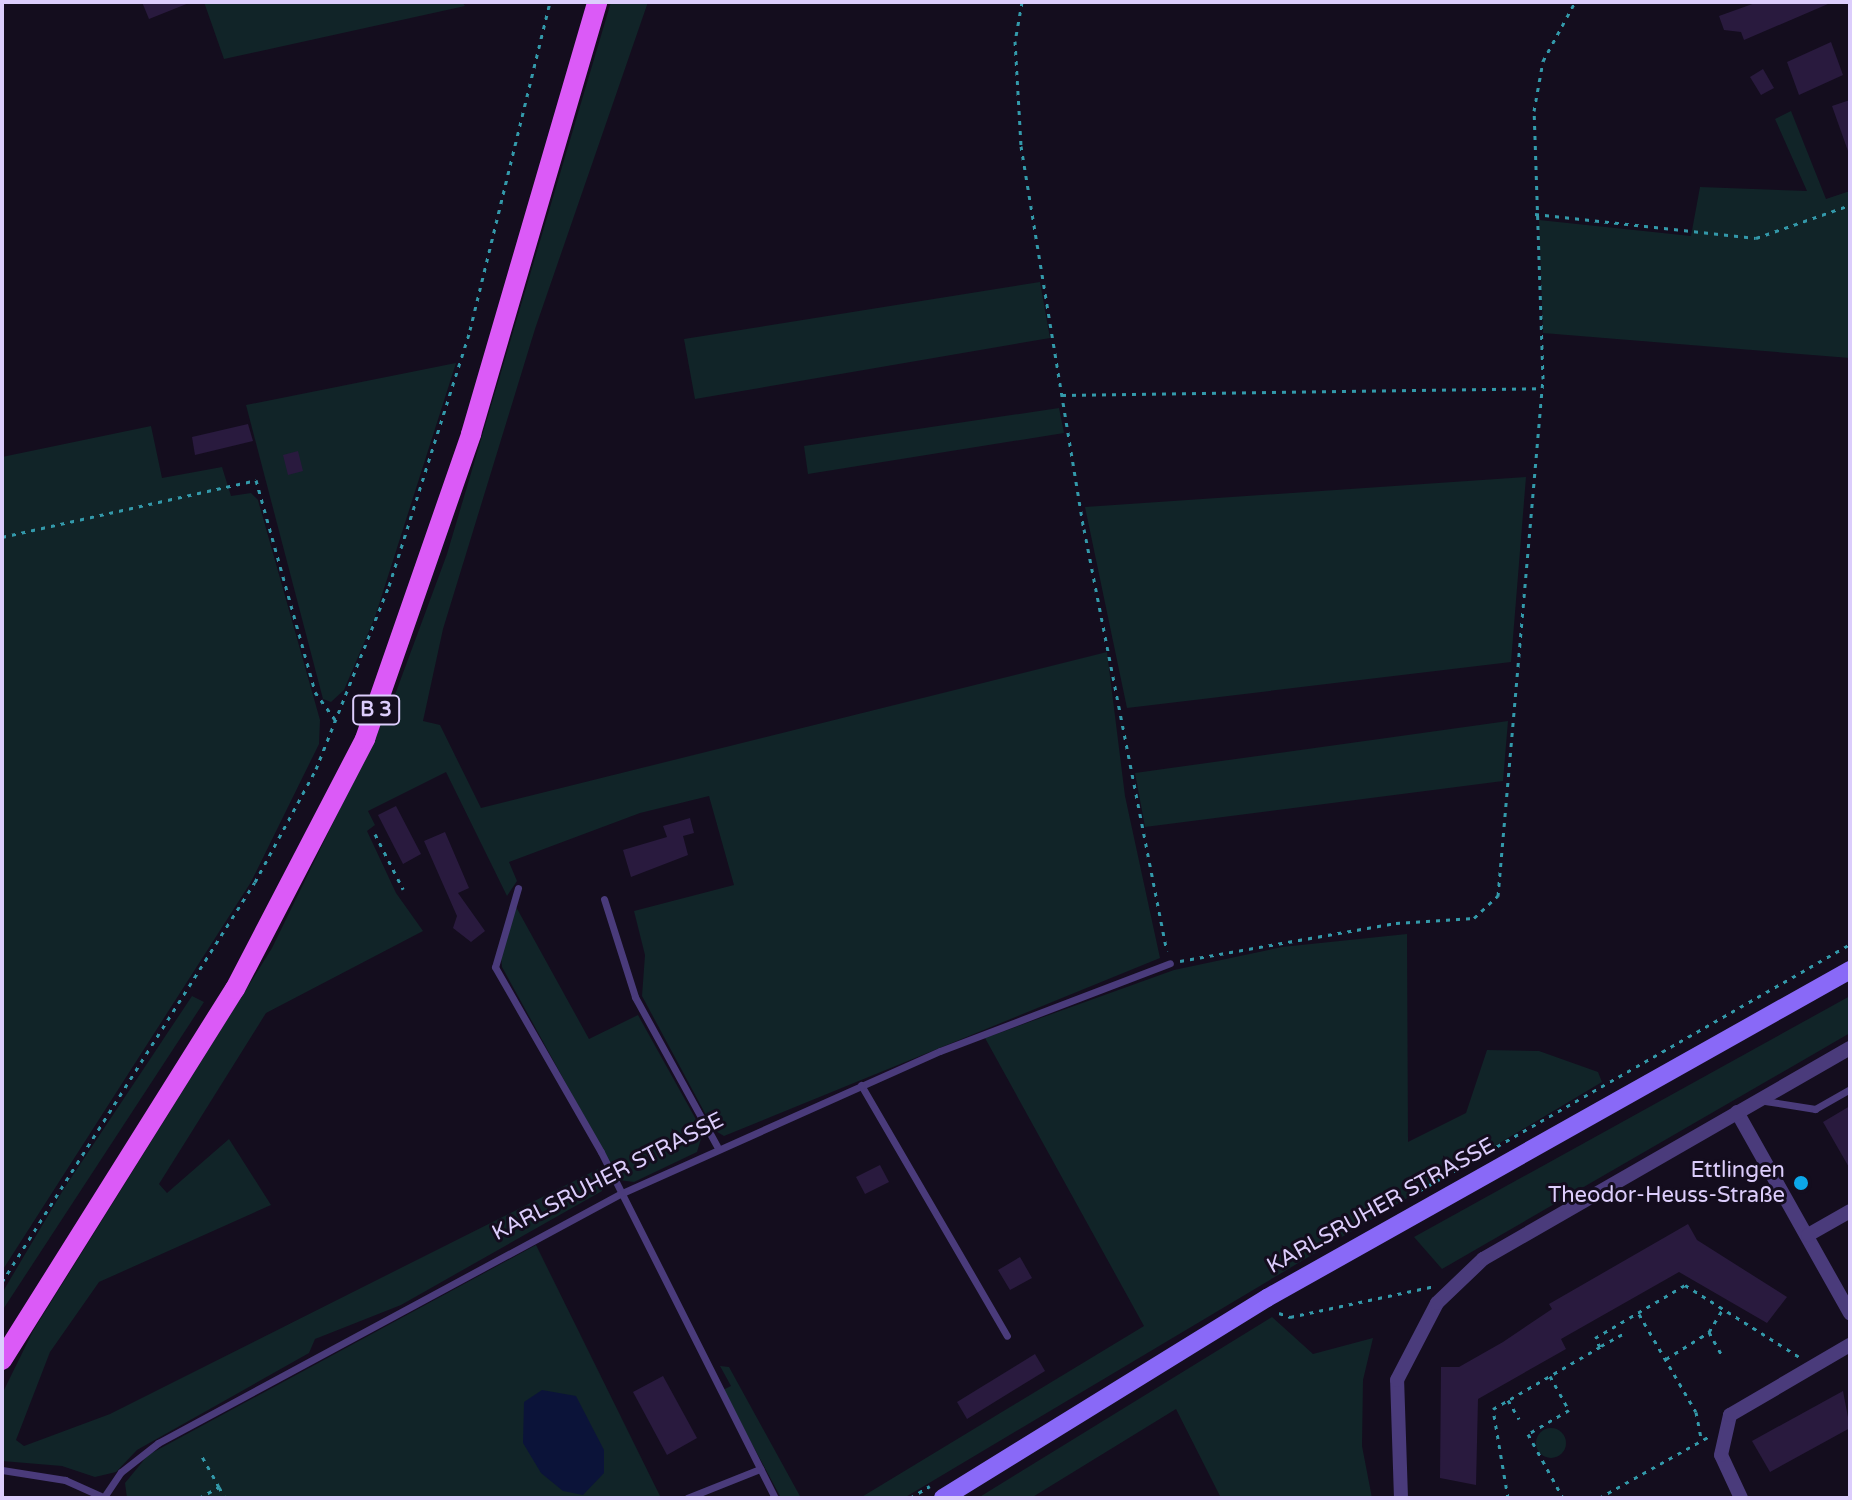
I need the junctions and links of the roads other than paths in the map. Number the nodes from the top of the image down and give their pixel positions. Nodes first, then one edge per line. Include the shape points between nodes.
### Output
1 (597, 2) edge
2 (518, 888) dead end
3 (604, 899) dead end
4 (1170, 963) road end
5 (1850, 970) edge
6 (1850, 1048) edge
7 (861, 1085) junction
8 (1850, 1089) edge
9 (1759, 1100) junction
10 (1737, 1112) junction
11 (717, 1146) junction
12 (620, 1194) junction
13 (1850, 1211) edge
14 (1808, 1235) junction
15 (1850, 1313) edge
16 (1007, 1336) dead end
17 (1850, 1345) edge
18 (2, 1360) edge
19 (760, 1469) junction
20 (2, 1470) edge
21 (105, 1498) edge
22 (687, 1498) edge
23 (775, 1498) edge
24 (943, 1498) edge
25 (1401, 1498) edge
26 (1741, 1498) edge

1 - 18 main road, B 3 via 471,434 365,739 235,989
2 - 12 lane via 495,967
3 - 11 lane via 635,997
4 - 7 lane, KARLSRUHER STRASSE
5 - 24 main road, KARLSRUHER STRASSE via 1267,1298
6 - 9 street
7 - 11 lane, KARLSRUHER STRASSE
7 - 16 lane
8 - 9 lane via 1815,1109
9 - 10 street
10 - 14 street
10 - 25 street via 1483,1259 1445,1296 1414,1337 1397,1380
11 - 12 lane, KARLSRUHER STRASSE
12 - 19 lane
12 - 21 lane, KARLSRUHER STRASSE via 158,1443 121,1472
13 - 14 street
14 - 15 street
17 - 26 street via 1730,1415 1721,1434 1721,1455
19 - 22 lane
19 - 23 lane
20 - 21 lane via 31,1473

